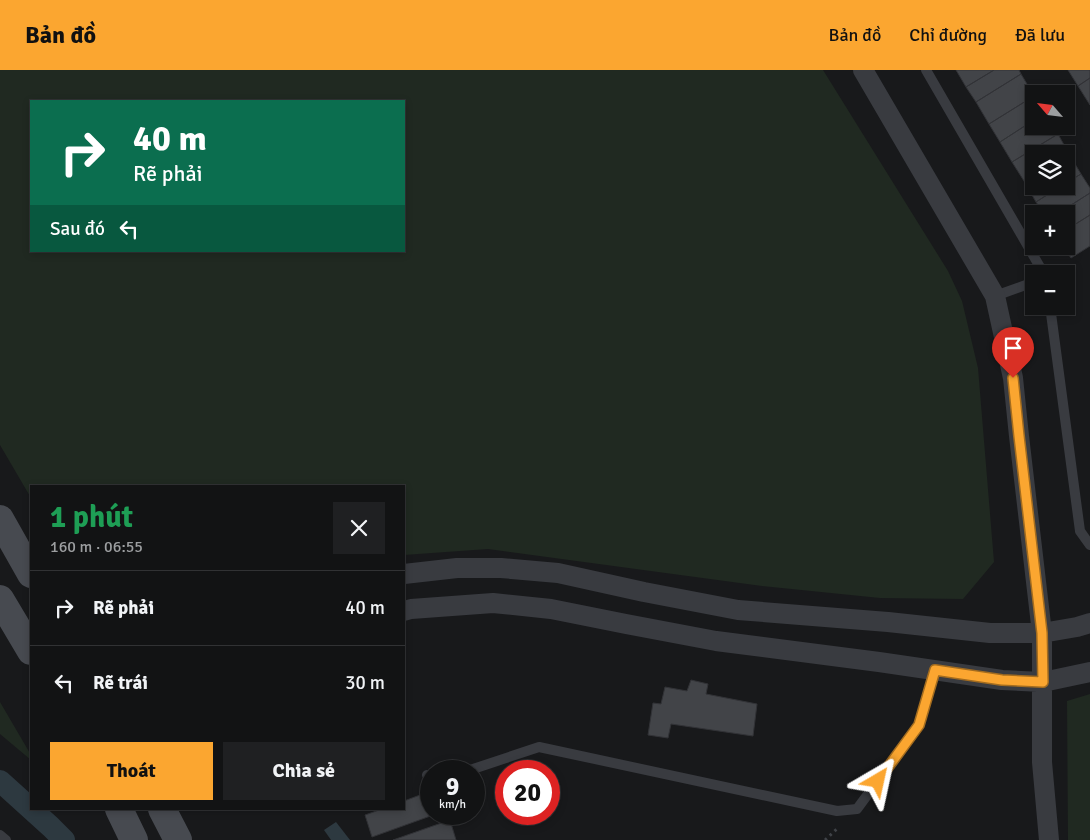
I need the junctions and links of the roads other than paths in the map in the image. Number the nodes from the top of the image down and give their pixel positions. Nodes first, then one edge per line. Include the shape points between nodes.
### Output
1 (863, 70) edge
2 (926, 70) edge
3 (1039, 265) edge
4 (1025, 285) edge
5 (995, 296) junction
6 (1051, 315) edge
7 (0, 519) edge
8 (1090, 545) edge
9 (30, 572) edge
10 (405, 574) edge
11 (0, 599) edge
12 (405, 611) edge
13 (1090, 624) edge
14 (1042, 633) junction
15 (30, 649) edge
16 (935, 670) junction
17 (1090, 672) edge
18 (1043, 682) junction
19 (485, 765) edge
20 (119, 810) edge
21 (163, 810) edge
22 (0, 835) edge
23 (6, 840) edge
24 (134, 840) edge
25 (178, 840) edge
26 (1049, 840) edge

1 - 5 street
2 - 3 lane
4 - 5 lane
5 - 14 street via 1013,378
6 - 8 lane via 1080,531
7 - 9 main road
10 - 14 street via 457,568 558,573 738,610 990,633
11 - 15 main road
12 - 16 street via 493,603 551,609 716,641
13 - 14 street
14 - 18 street
16 - 18 street via 1002,680
16 - 19 lane via 919,725 857,809 837,811 539,747
17 - 18 street
18 - 26 street via 1042,762
20 - 24 main road
21 - 25 main road
22 - 23 lane

